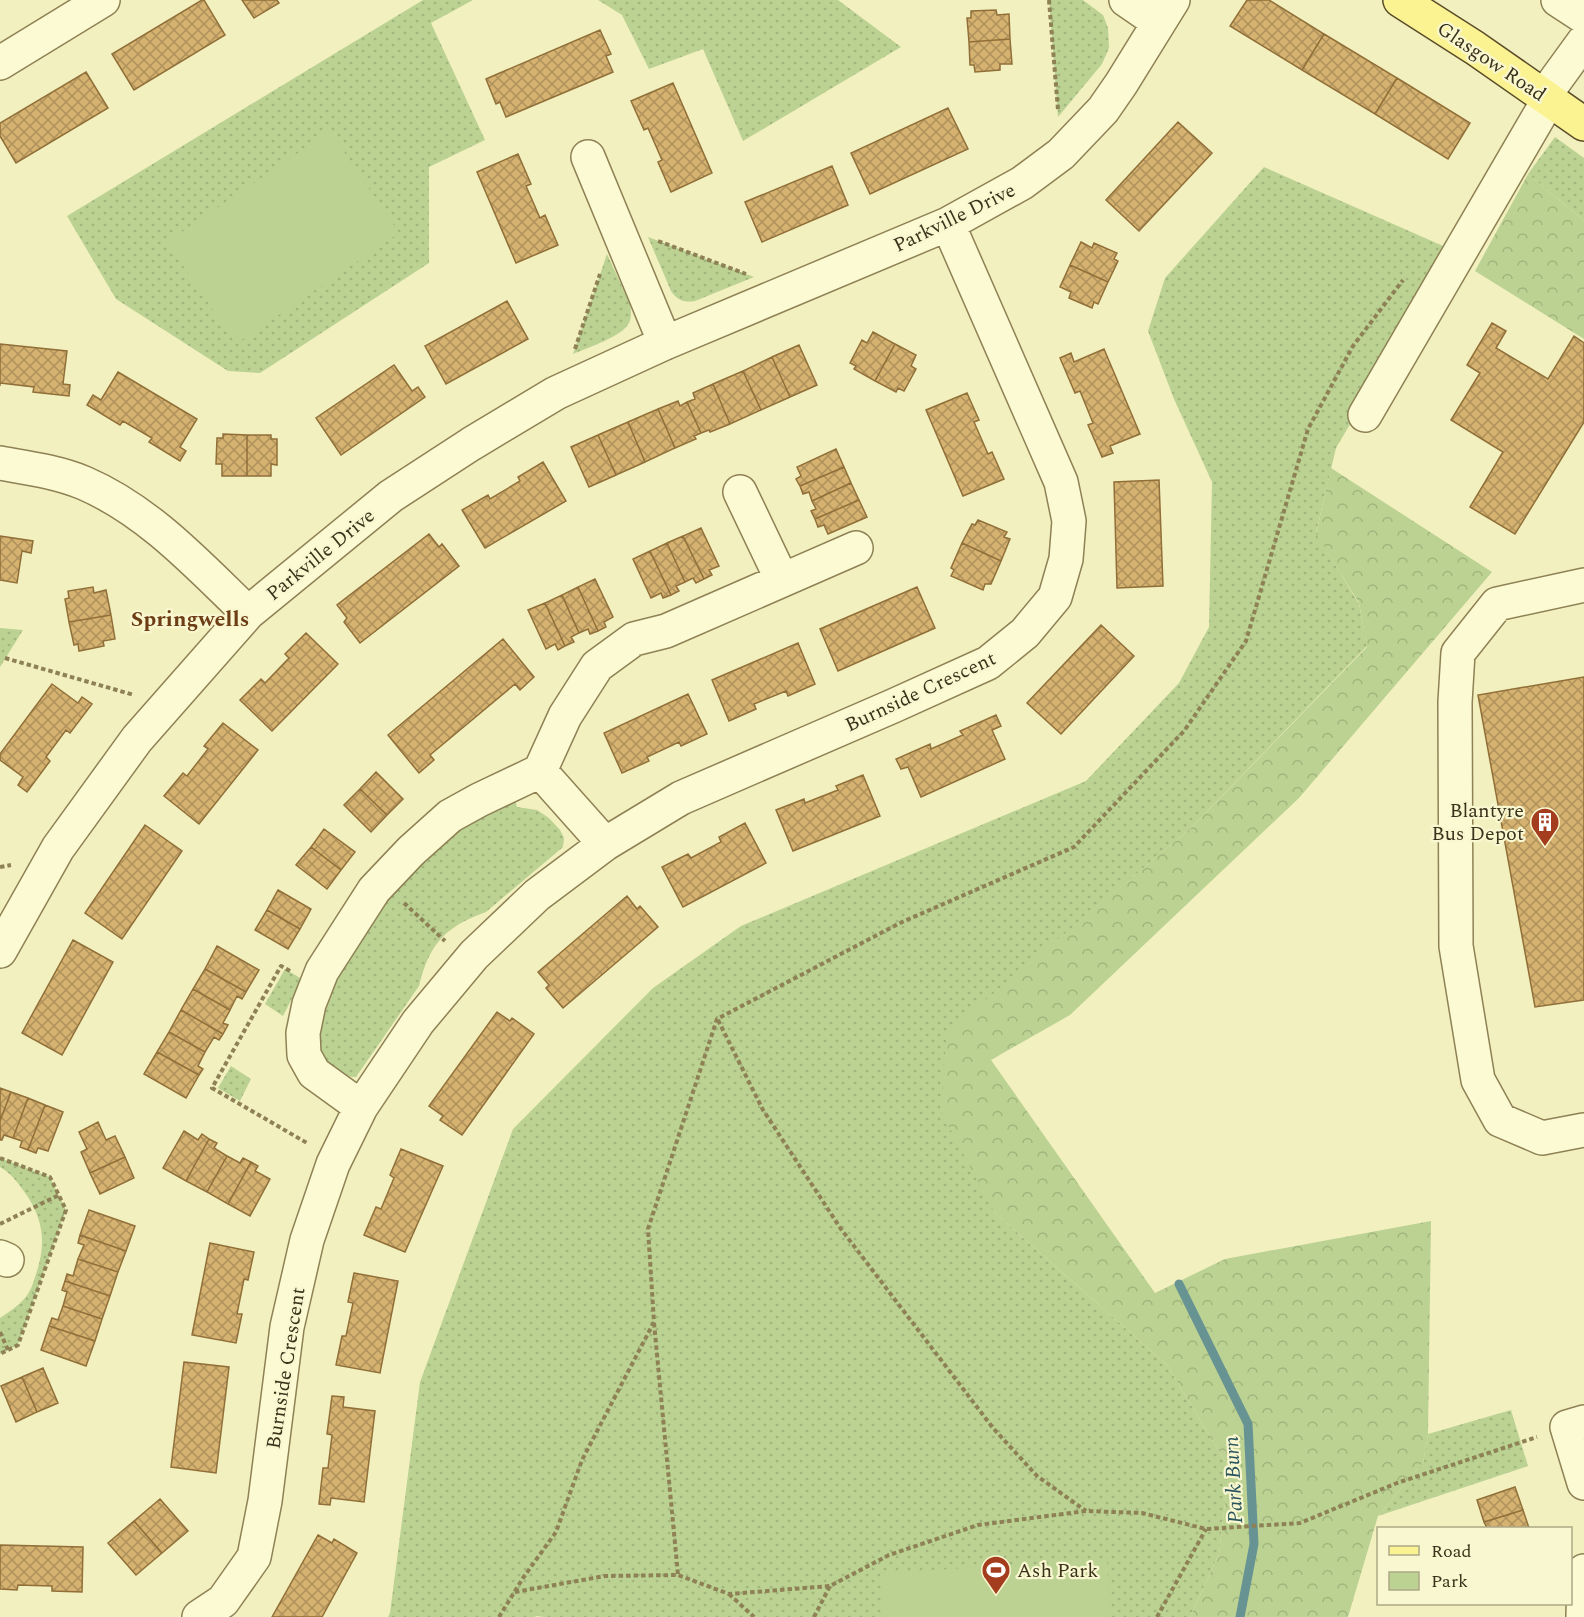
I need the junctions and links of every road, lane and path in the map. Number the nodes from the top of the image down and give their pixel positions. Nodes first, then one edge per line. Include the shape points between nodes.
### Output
1 (103, 0) edge
2 (1049, 0) edge
3 (1126, 0) edge
4 (1400, 0) edge
5 (1166, 11) edge
6 (1584, 41) edge
7 (0, 63) edge
8 (1546, 97) junction
9 (1584, 124) edge
10 (1061, 154) junction
11 (588, 156) dead end
12 (948, 224) junction
13 (617, 226) junction
14 (1404, 280) dead end
15 (792, 291) junction
16 (665, 343) junction
17 (561, 392) junction
18 (1365, 415) dead end
19 (0, 463) edge
20 (740, 492) dead end
21 (856, 548) dead end
22 (782, 580) junction
23 (1584, 585) edge
24 (248, 613) junction
25 (5, 658) dead end
26 (168, 705) junction
27 (540, 771) junction
28 (605, 844) junction
29 (381, 883) junction
30 (0, 951) edge
31 (468, 962) junction
32 (316, 987) junction
33 (717, 1019) junction
34 (361, 1107) junction
35 (1584, 1130) edge
36 (335, 1159) junction
37 (59, 1195) dead end
38 (0, 1224) edge
39 (654, 1322) junction
40 (0, 1332) edge
41 (8, 1350) dead end
42 (1575, 1425) edge
43 (1584, 1483) edge
44 (1086, 1511) junction
45 (1206, 1529) junction
46 (1584, 1571) edge
47 (678, 1575) junction
48 (830, 1587) junction
49 (514, 1592) junction
50 (729, 1594) junction
51 (199, 1617) edge
52 (499, 1617) edge
53 (754, 1617) edge
54 (814, 1617) edge
55 (1157, 1617) edge
56 (1583, 1617) edge

1 - 7 street
2 - 10 path
3 - 5 street
4 - 8 main road, Glasgow Road
5 - 10 street, Parkville Drive via 1103,110
6 - 8 street
8 - 9 main road, Glasgow Road
8 - 18 street
10 - 12 street, Parkville Drive via 1022,183
11 - 13 street
12 - 15 street, Parkville Drive
12 - 28 street, Burnside Crescent via 1061,482 1069,521 1066,559 1054,597 1025,633 988,663 681,798
13 - 15 path
13 - 16 street
13 - 17 path
14 - 33 path via 1353,346 1308,429 1246,641 1184,731 1074,847 900,923
15 - 16 street, Parkville Drive
16 - 17 street, Parkville Drive
17 - 24 street, Parkville Drive via 391,496
19 - 24 street via 84,482 122,502 161,530
20 - 22 street
21 - 22 street
22 - 27 street via 666,631 634,639 597,666 565,716
23 - 35 street via 1497,604 1458,653 1455,702 1456,946 1478,1080 1500,1120 1542,1138
24 - 26 street, Parkville Drive
25 - 26 path
26 - 30 street, Parkville Drive via 137,740 58,848
27 - 28 street
27 - 29 street via 450,816
28 - 31 street, Burnside Crescent via 537,895
29 - 31 path
29 - 32 street via 341,940
31 - 34 street, Burnside Crescent via 418,1022
32 - 34 street via 303,1034 304,1055 314,1073
32 - 36 path via 281,966 212,1088
33 - 39 path via 648,1229
33 - 44 path via 763,1110 848,1238 993,1428 1037,1476
34 - 36 street, Burnside Crescent
36 - 51 street, Burnside Crescent via 307,1240 287,1328 265,1502 254,1557 223,1601
37 - 38 path
39 - 47 path
39 - 49 path via 582,1460 556,1532
40 - 41 path
42 - 43 street
42 - 45 path via 1397,1483 1300,1523
44 - 45 path via 1142,1513
44 - 48 path via 978,1525 889,1555
45 - 55 path
46 - 56 street
47 - 49 path via 604,1576
47 - 50 path
48 - 50 path
48 - 54 path
49 - 52 path
50 - 53 path

